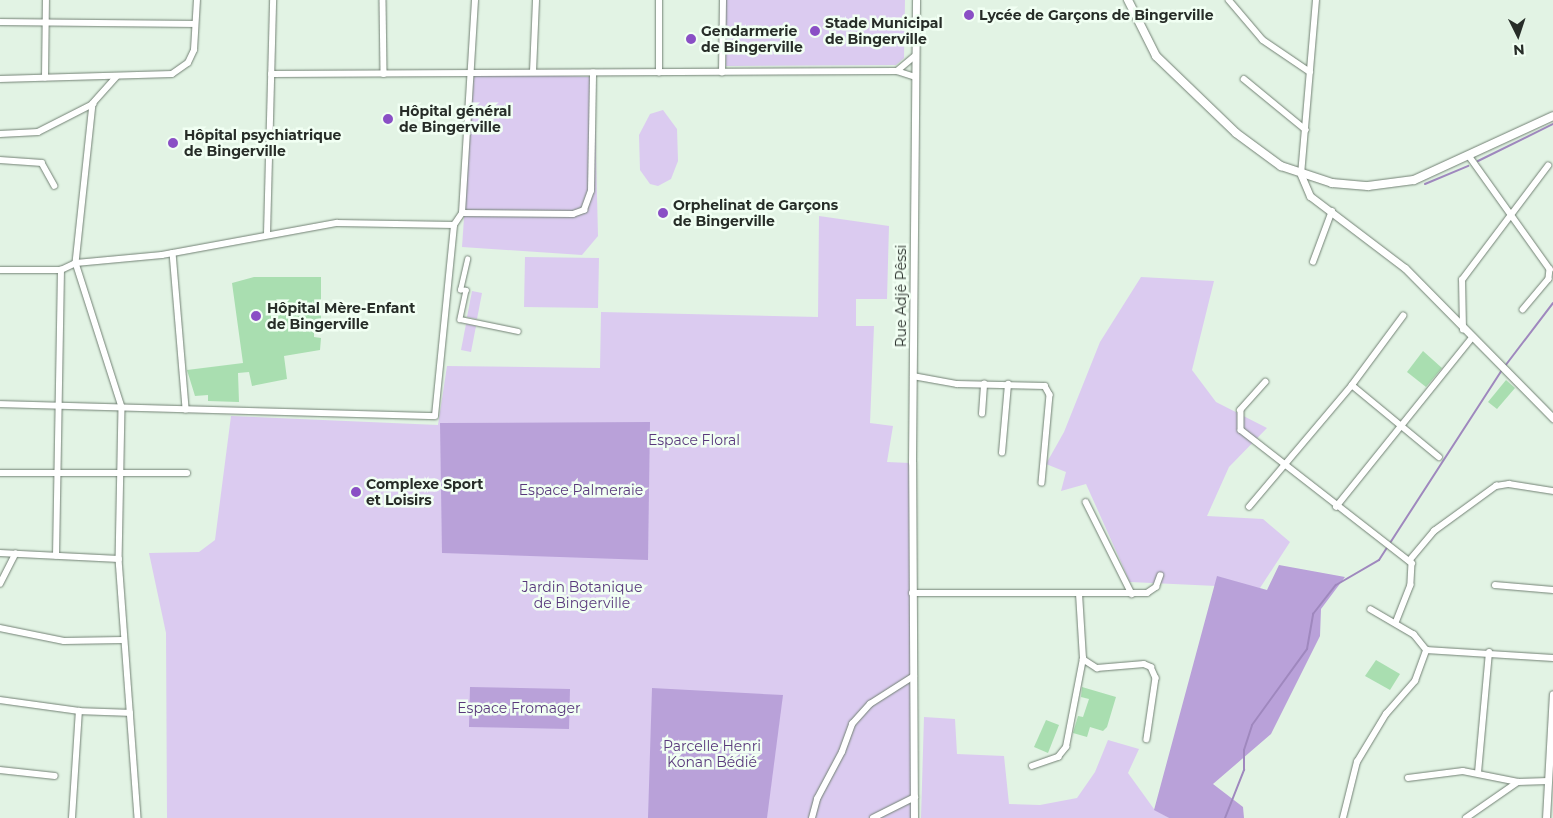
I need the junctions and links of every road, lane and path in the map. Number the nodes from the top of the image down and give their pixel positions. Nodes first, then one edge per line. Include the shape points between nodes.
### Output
1 (46, 0) edge
2 (197, 0) edge
3 (273, 0) edge
4 (383, 0) edge
5 (475, 0) edge
6 (536, 0) edge
7 (659, 0) edge
8 (723, 0) edge
9 (916, 0) edge
10 (1128, 0) edge
11 (1229, 0) edge
12 (1316, 0) edge
13 (46, 21) junction
14 (0, 22) edge
15 (195, 24) junction
16 (915, 56) junction
17 (897, 71) junction
18 (533, 72) junction
19 (1310, 72) junction
20 (593, 73) junction
21 (659, 73) junction
22 (722, 73) junction
23 (271, 74) junction
24 (384, 74) junction
25 (471, 75) junction
26 (117, 77) junction
27 (915, 77) junction
28 (45, 78) junction
29 (0, 79) edge
30 (1244, 79) dead end
31 (93, 104) junction
32 (1553, 116) edge
33 (1306, 130) junction
34 (0, 134) edge
35 (1470, 157) junction
36 (0, 160) edge
37 (1548, 166) dead end
38 (1301, 174) junction
39 (55, 186) dead end
40 (1332, 211) junction
41 (462, 212) junction
42 (1509, 215) junction
43 (454, 225) junction
44 (267, 234) junction
45 (173, 253) junction
46 (466, 259) dead end
47 (1313, 262) dead end
48 (76, 263) junction
49 (0, 270) edge
50 (61, 270) junction
51 (1523, 310) dead end
52 (1402, 316) dead end
53 (1463, 330) junction
54 (518, 331) dead end
55 (1471, 339) junction
56 (913, 376) junction
57 (1266, 382) dead end
58 (984, 384) junction
59 (1008, 384) junction
60 (1352, 385) junction
61 (0, 404) edge
62 (59, 406) junction
63 (122, 407) junction
64 (186, 409) junction
65 (982, 414) dead end
66 (1553, 418) edge
67 (1402, 426) junction
68 (1002, 453) dead end
69 (1439, 457) dead end
70 (1285, 464) junction
71 (122, 472) junction
72 (0, 473) edge
73 (58, 473) junction
74 (186, 473) dead end
75 (1042, 483) dead end
76 (1553, 491) edge
77 (1086, 502) dead end
78 (1249, 507) dead end
79 (1336, 507) junction
80 (0, 553) edge
81 (16, 554) junction
82 (56, 556) junction
83 (119, 559) junction
84 (1409, 561) junction
85 (1160, 576) dead end
86 (0, 584) edge
87 (1495, 584) dead end
88 (1553, 590) edge
89 (912, 593) junction
90 (1079, 594) junction
91 (1132, 594) junction
92 (1372, 610) dead end
93 (1396, 623) junction
94 (0, 628) edge
95 (123, 640) junction
96 (1426, 650) junction
97 (1489, 652) junction
98 (1553, 658) edge
99 (1083, 659) junction
100 (914, 676) junction
101 (1553, 694) edge
102 (0, 700) edge
103 (1553, 700) edge
104 (79, 712) junction
105 (130, 713) junction
106 (1147, 739) dead end
107 (1032, 766) dead end
108 (0, 770) edge
109 (1478, 773) junction
110 (55, 776) dead end
111 (1550, 777) edge
112 (1408, 778) dead end
113 (1518, 782) junction
114 (915, 797) junction
115 (72, 818) edge
116 (138, 818) edge
117 (812, 818) edge
118 (873, 818) edge
119 (914, 818) edge
120 (1342, 818) edge
121 (1466, 818) edge
122 (1546, 818) edge

1 - 13 street
2 - 15 street
3 - 23 street
4 - 24 street
5 - 25 street
6 - 18 street
7 - 21 street
8 - 22 street
9 - 16 street, Rue Adjê Pêssi
10 - 38 main road via 1145,37 1171,73 1260,151
11 - 19 street via 1263,40
12 - 19 street
13 - 14 street
13 - 15 street
13 - 28 street
15 - 26 street via 194,50 181,69 158,77
16 - 17 street
16 - 27 street, Rue Adjê Pêssi
17 - 22 street
17 - 27 street
18 - 20 street
18 - 25 street
19 - 33 street
20 - 21 street
20 - 41 street via 591,191 584,210 572,214
21 - 22 street
23 - 24 street
23 - 44 street
24 - 25 street
25 - 41 street
26 - 28 street
26 - 31 street
27 - 56 street, Rue Adjê Pêssi
28 - 29 street
30 - 33 street
31 - 34 street via 38,132
31 - 48 street
32 - 35 main road
33 - 38 street
35 - 38 main road via 1432,174 1392,184 1332,183
35 - 42 street
36 - 39 street via 42,163
37 - 42 street
38 - 40 street via 1310,196
40 - 47 street
40 - 53 street via 1405,268
41 - 43 street
42 - 51 street via 1550,270 1549,279
42 - 53 street via 1460,284 1465,320
43 - 44 street via 337,223
43 - 64 street via 435,416
44 - 45 street
45 - 48 street
45 - 64 street
46 - 54 street via 460,290 466,290 460,319
48 - 50 street
48 - 63 street
49 - 50 street
50 - 62 street
52 - 60 street
53 - 55 street
55 - 66 street
55 - 67 street
56 - 58 street via 956,384
56 - 89 street, Rue Adjê Pêssi
57 - 70 street via 1241,410 1238,422 1245,434
58 - 59 street
58 - 65 street
59 - 68 street
59 - 75 street via 1038,384 1048,390
60 - 67 street
60 - 70 street
61 - 62 street
62 - 63 street
62 - 73 street
63 - 64 street
63 - 71 street
67 - 69 street
67 - 79 street
70 - 78 street
70 - 79 street
71 - 73 street
71 - 74 street
71 - 83 street
72 - 73 street
73 - 82 street
76 - 84 street via 1510,484 1496,486 1434,531
77 - 91 street
79 - 84 street
80 - 81 street
81 - 82 street
81 - 86 street
82 - 83 street
83 - 95 street
84 - 93 street via 1413,567 1411,585
85 - 91 street via 1152,591
87 - 88 street
89 - 90 street
89 - 100 street, Rue Adjê Pêssi
90 - 91 street
90 - 99 street
92 - 93 street
93 - 96 street
94 - 95 street via 64,642
95 - 105 street
96 - 97 street
96 - 120 street via 1415,681 1390,709 1357,762
97 - 98 street
97 - 109 street
99 - 106 street via 1097,668 1144,664 1151,667 1156,678
99 - 107 street via 1066,747 1058,757
100 - 114 street, Rue Adjê Pêssi
100 - 117 street via 870,704 852,724 842,752 816,799
101 - 103 street
102 - 104 street
103 - 111 street
104 - 105 street
104 - 115 street
105 - 116 street
108 - 110 street
109 - 112 street via 1450,771
109 - 113 street
111 - 113 street
111 - 122 street
113 - 121 street
114 - 118 street
114 - 119 street, Rue Adjê Pêssi

